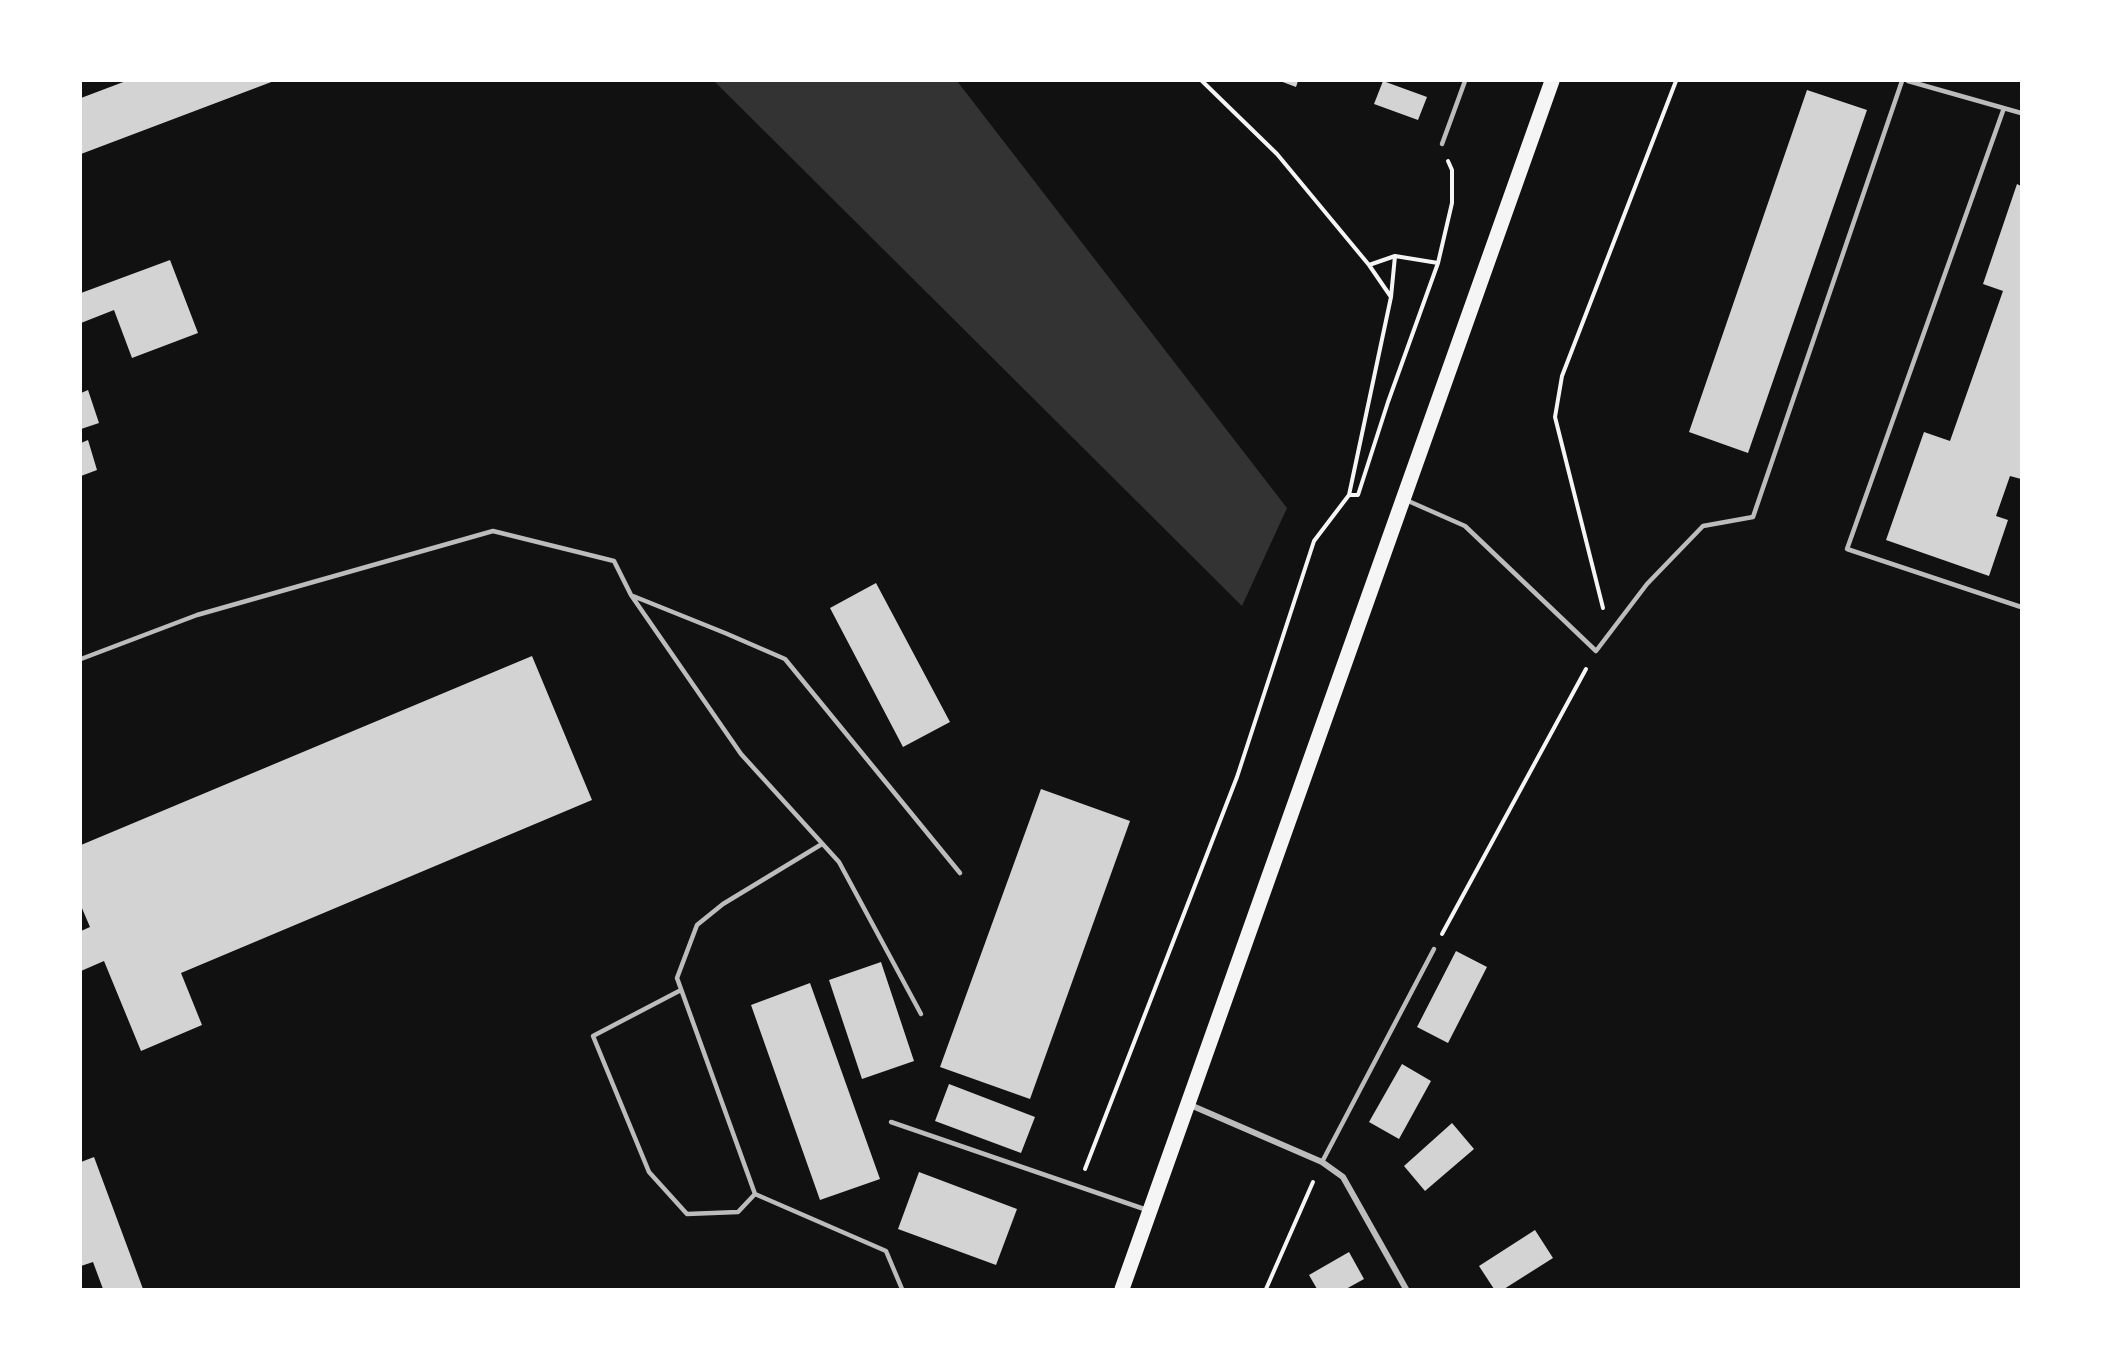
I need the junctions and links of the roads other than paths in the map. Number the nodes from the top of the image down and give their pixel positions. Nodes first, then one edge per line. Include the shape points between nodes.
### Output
1 (1465, 81) edge
2 (1552, 81) edge
3 (1902, 81) edge
4 (1908, 81) edge
5 (2004, 108) junction
6 (2021, 113) edge
7 (1442, 144) road end
8 (1404, 500) junction
9 (631, 595) junction
10 (2021, 607) edge
11 (81, 659) edge
12 (822, 844) junction
13 (960, 873) dead end
14 (1434, 949) road end
15 (681, 990) junction
16 (921, 1014) dead end
17 (1187, 1103) junction
18 (891, 1122) dead end
19 (1322, 1162) junction
20 (754, 1194) junction
21 (1150, 1211) junction
22 (902, 1289) edge
23 (1122, 1289) edge
24 (1406, 1289) edge

1 - 7 lane
2 - 8 main road
3 - 8 lane via 1753,517 1703,526 1647,584 1596,651 1465,526
4 - 5 lane
5 - 6 lane
5 - 10 lane via 1847,549
8 - 17 main road
9 - 11 lane via 614,561 493,531 197,615
9 - 12 lane via 741,754
9 - 13 lane via 785,659
12 - 15 lane via 723,904 697,925 677,978
12 - 16 lane via 838,862
14 - 19 lane
15 - 20 lane
15 - 20 lane via 593,1036 649,1172 687,1214 738,1212
17 - 19 street
17 - 21 main road
18 - 21 lane
19 - 24 street via 1343,1177
20 - 22 lane via 886,1251
21 - 23 main road

